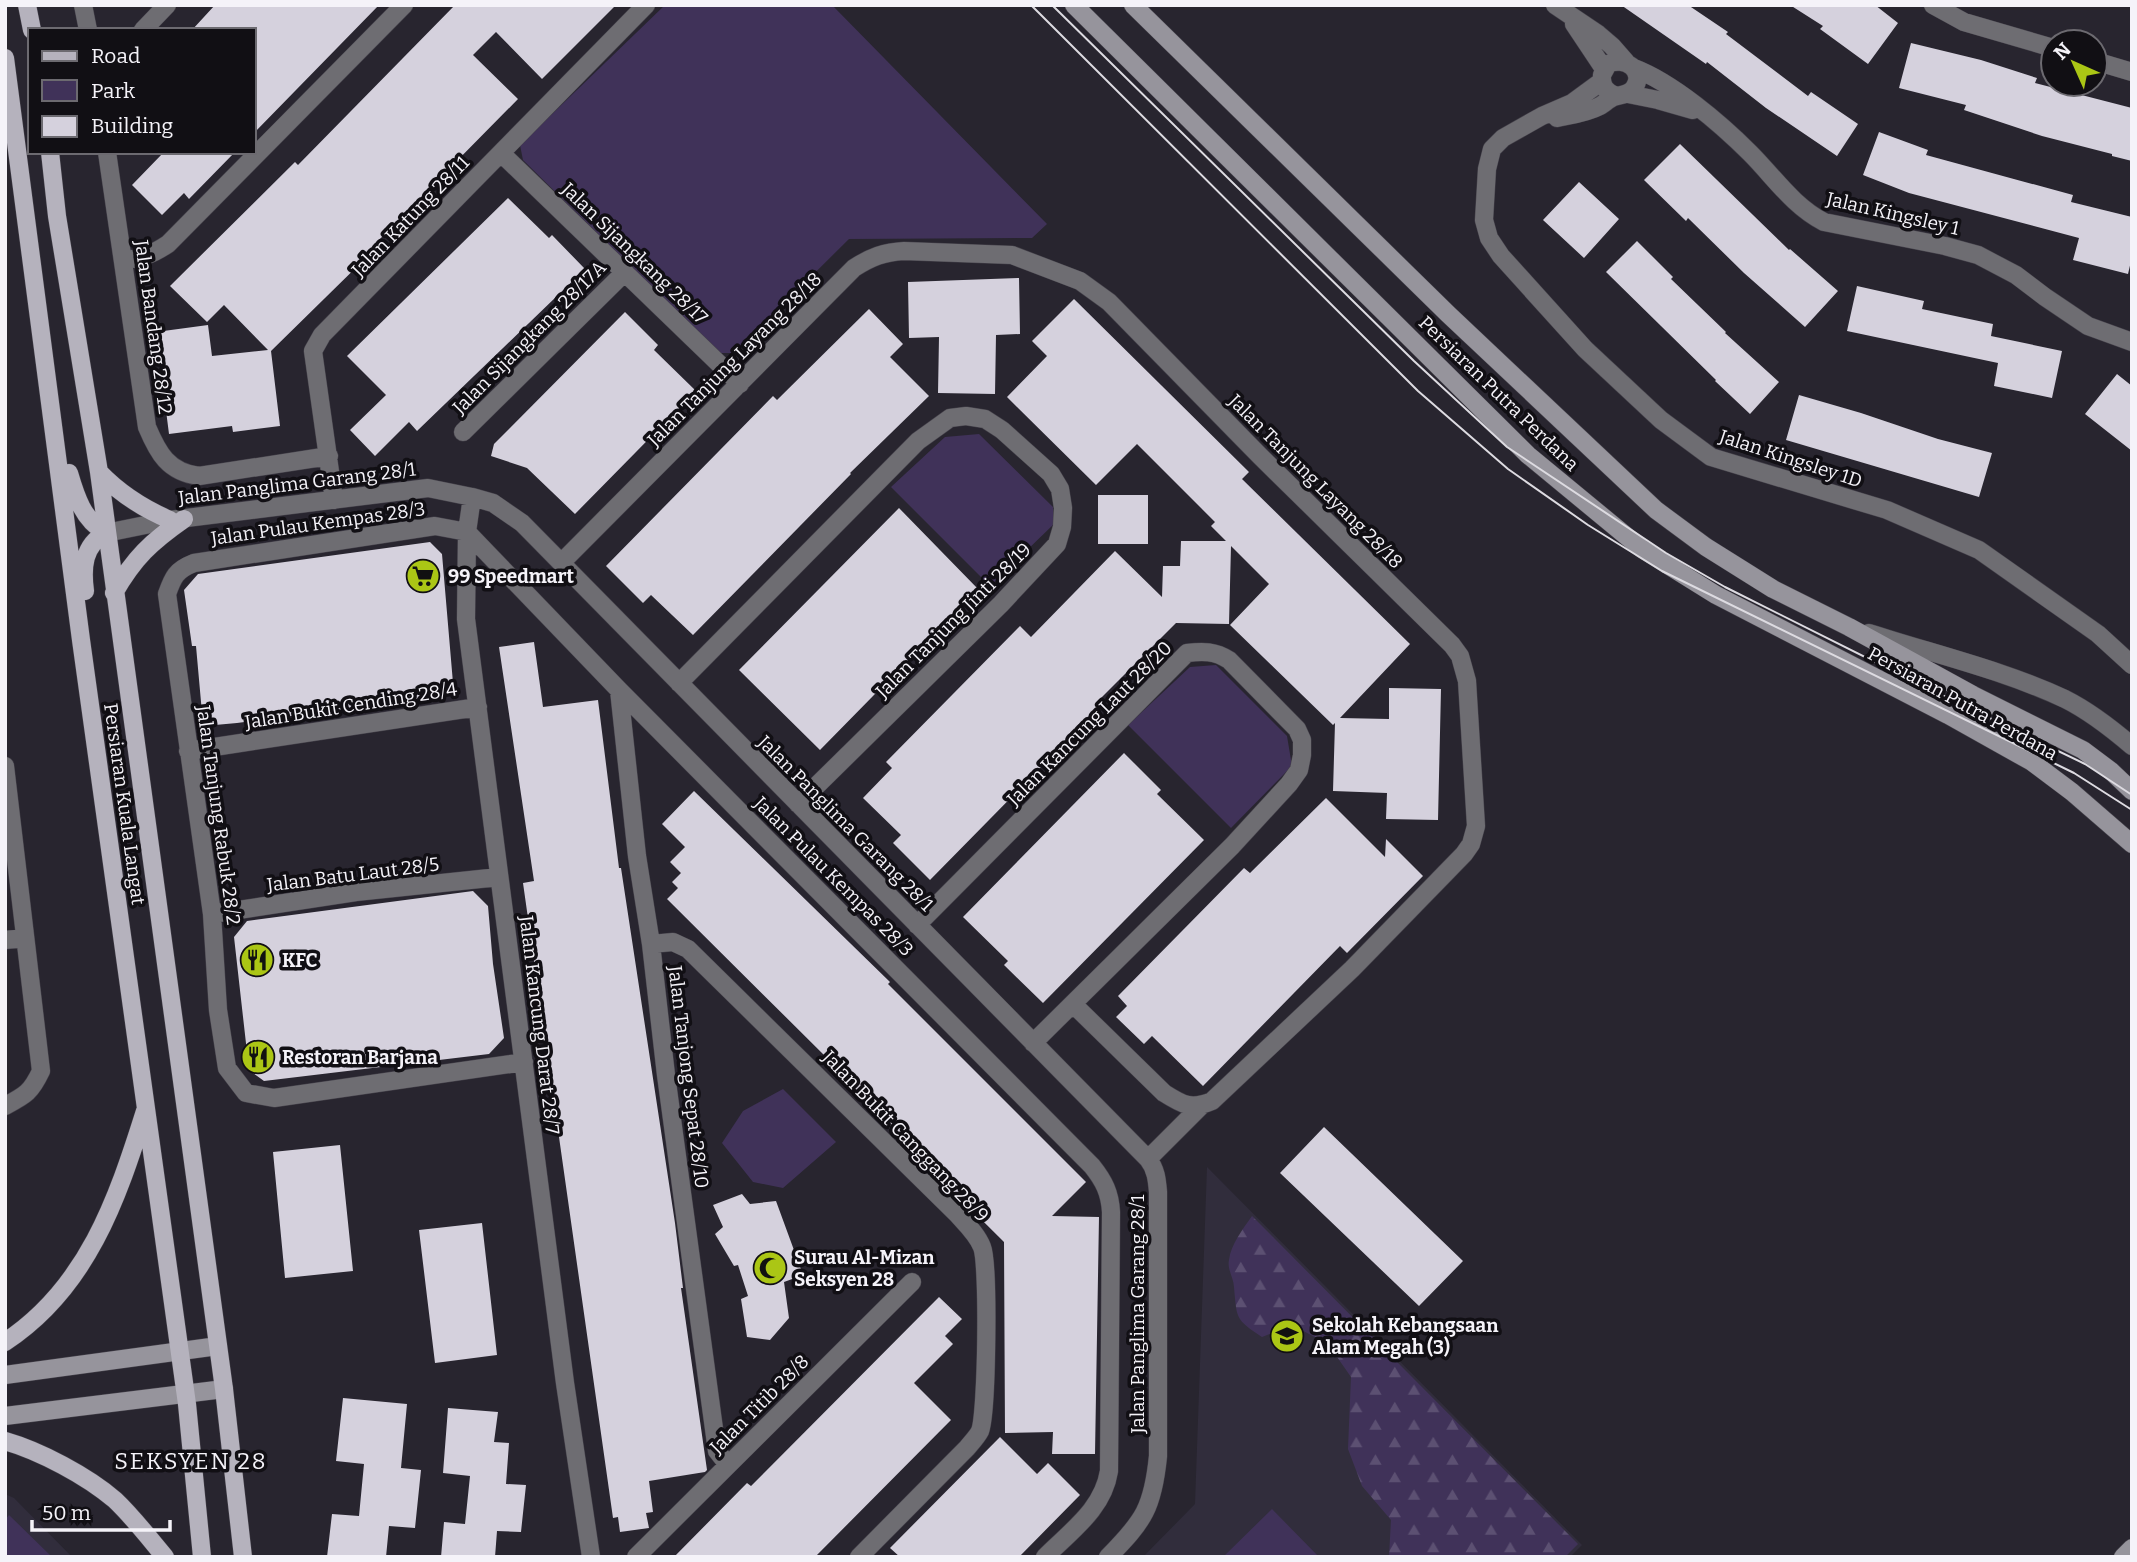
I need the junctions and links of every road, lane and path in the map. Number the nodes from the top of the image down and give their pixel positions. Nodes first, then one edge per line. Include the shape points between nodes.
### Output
1 (27, 5) edge
2 (83, 5) edge
3 (167, 5) edge
4 (404, 5) edge
5 (646, 5) edge
6 (1074, 5) edge
7 (1133, 5) edge
8 (1933, 5) edge
9 (1561, 10) edge
10 (32, 28) edge
11 (88, 28) edge
12 (145, 28) edge
13 (2039, 44) edge
14 (5, 58) edge
15 (1630, 65) junction
16 (2109, 65) edge
17 (2132, 72) edge
18 (1603, 75) junction
19 (1622, 95) junction
20 (1703, 112) junction
21 (1530, 124) junction
22 (501, 153) junction
23 (50, 154) edge
24 (107, 154) edge
25 (123, 260) junction
26 (625, 272) junction
27 (2132, 342) edge
28 (740, 384) junction
29 (53, 417) junction
30 (463, 432) dead end
31 (329, 456) junction
32 (99, 472) junction
33 (472, 497) junction
34 (334, 500) junction
35 (177, 520) junction
36 (467, 532) junction
37 (106, 533) junction
38 (561, 563) junction
39 (172, 579) joint
40 (114, 593) junction
41 (1849, 627) junction
42 (81, 640) junction
43 (2132, 665) edge
44 (679, 682) junction
45 (619, 690) junction
46 (478, 707) junction
47 (2132, 746) edge
48 (188, 751) junction
49 (5, 768) edge
50 (2132, 791) edge
51 (798, 804) junction
52 (2132, 844) edge
53 (499, 877) junction
54 (212, 914) junction
55 (917, 925) junction
56 (25, 938) junction
57 (5, 940) edge
58 (651, 944) junction
59 (1073, 1004) junction
60 (1033, 1043) junction
61 (524, 1062) junction
62 (146, 1105) junction
63 (1202, 1105) junction
64 (6, 1106) edge
65 (1148, 1159) junction
66 (912, 1282) dead end
67 (5, 1342) edge
68 (218, 1346) junction
69 (179, 1351) junction
70 (5, 1375) edge
71 (224, 1389) junction
72 (186, 1394) junction
73 (5, 1416) edge
74 (5, 1441) edge
75 (728, 1465) junction
76 (2132, 1548) edge
77 (165, 1557) edge
78 (202, 1557) edge
79 (243, 1557) edge
80 (591, 1557) edge
81 (636, 1557) edge
82 (859, 1557) edge
83 (1045, 1557) edge
84 (1108, 1557) edge
85 (2123, 1557) edge

1 - 10 main road
2 - 11 street
3 - 12 street
4 - 25 street via 168,244 146,256
5 - 22 street, Jalan Katung 28/11
6 - 52 main road, Persiaran Putra Perdana via 1528,455 1642,549 1716,595 2032,762
7 - 41 main road, Persiaran Putra Perdana via 1458,324 1656,510 1773,589
8 - 13 street via 1964,22
9 - 15 street, Jalan Kingsley 1 via 1598,34
9 - 18 street, Jalan Kingsley 1
14 - 29 main road, Persiaran Kuala Langat
15 - 18 street via 1614,61
15 - 19 street via 1637,82
15 - 20 street, Jalan Kingsley 1 via 1653,75
16 - 17 street
18 - 19 street via 1606,91
18 - 21 street, Jalan Kingsley 1D via 1572,103
19 - 20 street
19 - 21 street, Jalan Kingsley 1D via 1579,114
20 - 27 street, Jalan Kingsley 1 via 1810,215 1824,222 1978,255 2088,326
21 - 43 street, Jalan Kingsley 1D via 1492,149 1484,220 1489,238 1585,349 1661,419 1711,457 1887,510 1979,550 2098,634
22 - 26 street, Jalan Sijangkang 28/17
22 - 31 street, Jalan Katung 28/11 via 322,335 313,351
23 - 32 main road, Persiaran Kuala Langat
24 - 25 street, Jalan Bandang 28/12
25 - 31 street, Jalan Bandang 28/12 via 147,427 171,466 199,476
26 - 28 street, Jalan Sijangkang 28/17
26 - 30 street, Jalan Sijangkang 28/17A
28 - 38 street, Jalan Tanjung Layang 28/18
28 - 63 street, Jalan Tanjung Layang 28/18 via 870,257 904,251 1012,255 1080,281 1109,302 1460,656 1467,681 1476,814 1471,844 1352,970 1212,1101
29 - 37 main road via 61,430 81,509
29 - 42 main road, Persiaran Kuala Langat
31 - 34 street, Jalan Katung 28/11
32 - 35 main road via 135,503
32 - 37 main road, Persiaran Kuala Langat
33 - 34 street, Jalan Panglima Garang 28/1 via 428,488
33 - 36 street, Jalan Kancung Darat 28/7
33 - 38 street, Jalan Panglima Garang 28/1 via 508,512
34 - 35 street, Jalan Panglima Garang 28/1
35 - 37 street, Jalan Panglima Garang 28/1
35 - 40 main road via 138,556
36 - 39 street, Jalan Pulau Kempas 28/3 via 435,526 194,563
36 - 45 street, Jalan Pulau Kempas 28/3
36 - 46 street, Jalan Kancung Darat 28/7 via 466,619
37 - 40 main road, Persiaran Kuala Langat
37 - 42 main road via 96,538 85,556 87,611
38 - 44 street, Jalan Panglima Garang 28/1
39 - 48 street, Jalan Tanjung Rabuk 28/2 via 167,594
40 - 68 main road, Persiaran Kuala Langat
41 - 47 street via 2025,682 2067,700
41 - 50 main road, Persiaran Putra Perdana via 2083,750
42 - 62 main road, Persiaran Kuala Langat
44 - 51 street, Jalan Panglima Garang 28/1
44 - 51 street, Jalan Tanjung Jinti 28/19 via 918,441 950,418 985,419 1051,474 1063,508 1057,544
45 - 58 street, Jalan Tanjong Sepat 28/10
45 - 83 street, Jalan Pulau Kempas 28/3 via 1103,1180 1111,1212 1107,1487 1100,1502
46 - 48 street, Jalan Bukit Cending 28/4
46 - 53 street, Jalan Kancung Darat 28/7
48 - 54 street, Jalan Tanjung Rabuk 28/2
49 - 56 street
51 - 55 street, Jalan Panglima Garang 28/1
53 - 54 street, Jalan Batu Laut 28/5
53 - 61 street, Jalan Kancung Darat 28/7
54 - 61 street, Jalan Tanjung Rabuk 28/2 via 227,1068 246,1093 274,1098
55 - 59 street, Jalan Kancung Laut 28/20 via 1187,653 1217,652 1297,729 1302,740 1299,770 1233,846
55 - 60 street, Jalan Panglima Garang 28/1
56 - 57 street
56 - 64 street via 41,1071 33,1088
58 - 75 street, Jalan Tanjong Sepat 28/10 via 717,1451
58 - 82 street, Jalan Bukit Canggang 28/9 via 673,942 688,949 956,1213 983,1248 985,1380 980,1432
59 - 60 street, Jalan Kancung Laut 28/20
59 - 63 street via 1164,1093 1191,1107
60 - 65 street, Jalan Panglima Garang 28/1
61 - 80 street, Jalan Kancung Darat 28/7
62 - 67 main road via 125,1175 75,1277 32,1322
62 - 69 main road, Persiaran Kuala Langat
63 - 65 street, Jalan Tanjung Layang 28/18
65 - 84 street, Jalan Panglima Garang 28/1 via 1158,1192 1157,1469 1146,1510 1132,1533
66 - 75 street, Jalan Titib 28/8
68 - 69 main road
68 - 71 main road, Persiaran Kuala Langat
69 - 70 main road
69 - 72 main road, Persiaran Kuala Langat
71 - 72 main road
71 - 79 main road, Persiaran Kuala Langat
72 - 73 main road
72 - 78 main road, Persiaran Kuala Langat
74 - 77 main road via 77,1475 114,1500
75 - 81 street, Jalan Titib 28/8
76 - 85 main road

